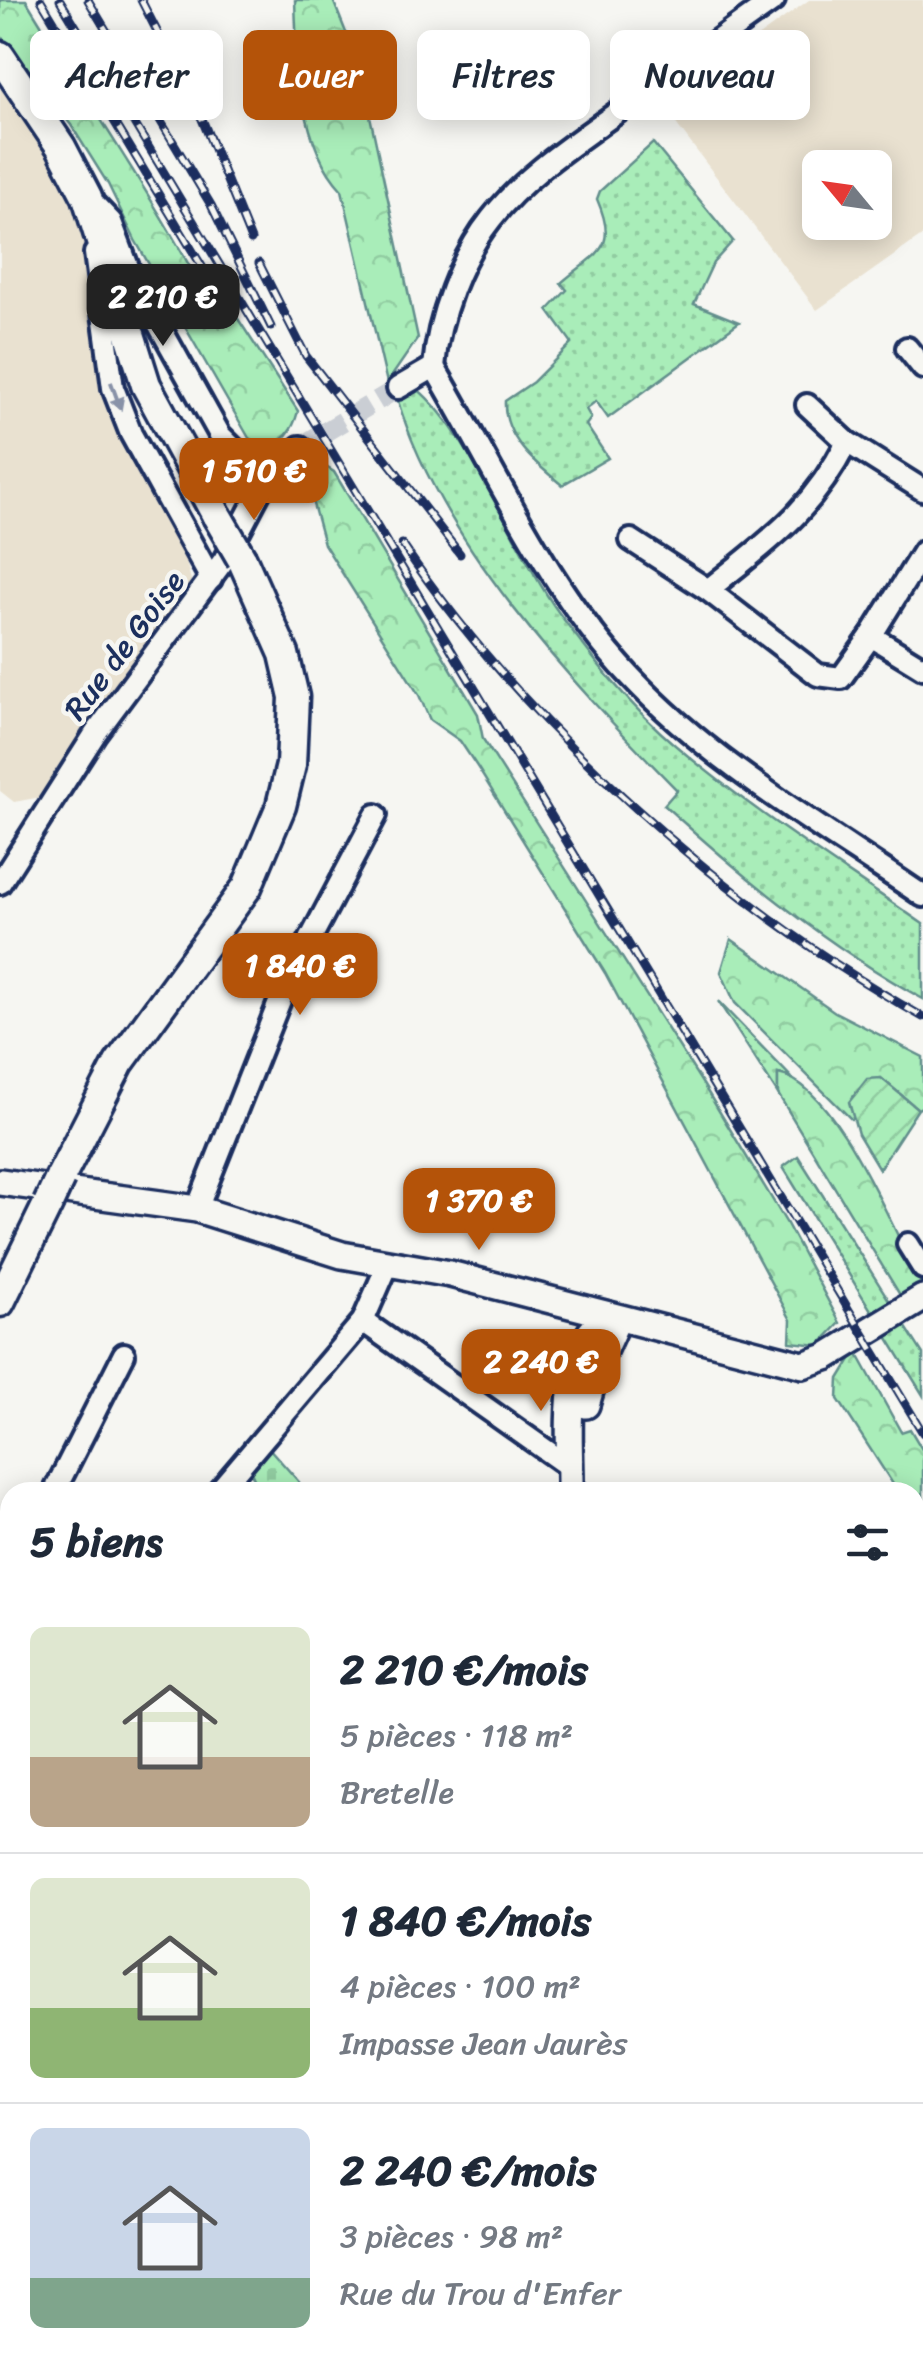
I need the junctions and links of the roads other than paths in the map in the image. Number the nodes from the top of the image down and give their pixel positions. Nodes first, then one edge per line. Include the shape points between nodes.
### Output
1 (774, 0) edge
2 (0, 56) edge
3 (0, 73) edge
4 (30, 100) edge
5 (30, 103) edge
6 (43, 120) edge
7 (87, 197) junction
8 (908, 348) dead end
9 (434, 367) junction
10 (923, 368) edge
11 (398, 388) tunnel mouth
12 (807, 405) dead end
13 (847, 442) junction
14 (300, 447) tunnel mouth
15 (270, 472) junction
16 (923, 490) edge
17 (630, 540) dead end
18 (923, 552) edge
19 (211, 579) junction
20 (708, 590) junction
21 (871, 636) junction
22 (923, 668) edge
23 (376, 815) dead end
24 (0, 884) edge
25 (923, 896) edge
26 (0, 1182) edge
27 (196, 1209) junction
28 (908, 1244) dead end
29 (388, 1264) junction
30 (923, 1268) edge
31 (923, 1298) edge
32 (0, 1302) edge
33 (557, 1302) junction
34 (613, 1317) junction
35 (363, 1321) junction
36 (124, 1354) dead end
37 (579, 1361) junction
38 (570, 1480) edge
39 (59, 1482) edge
40 (226, 1482) edge

1 - 9 street via 564,150 503,204 460,276
2 - 4 main road
3 - 5 main road
6 - 7 main road
7 - 15 street via 111,222 131,275 220,434
7 -> 19 street via 113,388
7 - 32 main road, bridge via 146,386 278,637 294,697 291,765 248,887 119,1063
8 - 10 street
9 - 11 street
9 - 25 street via 559,583 632,678 727,760
12 - 13 street
13 - 16 street
13 - 20 street via 802,514
14 - 15 street, Rue de Goise
15 - 19 street, Rue de Goise
17 - 20 street
18 - 21 street
19 - 24 street, Rue de Goise via 95,734
20 - 21 street via 829,680 848,672
21 - 22 street
23 - 27 street via 286,985
26 - 27 street
27 - 29 street
28 - 30 street
29 - 33 street
29 - 35 street
31 - 34 street via 804,1365
33 - 34 street
33 - 37 street via 574,1332
34 - 37 street via 588,1334
34 - 38 street
35 - 38 street
35 - 40 street
36 - 39 street
37 - 38 street via 569,1415

